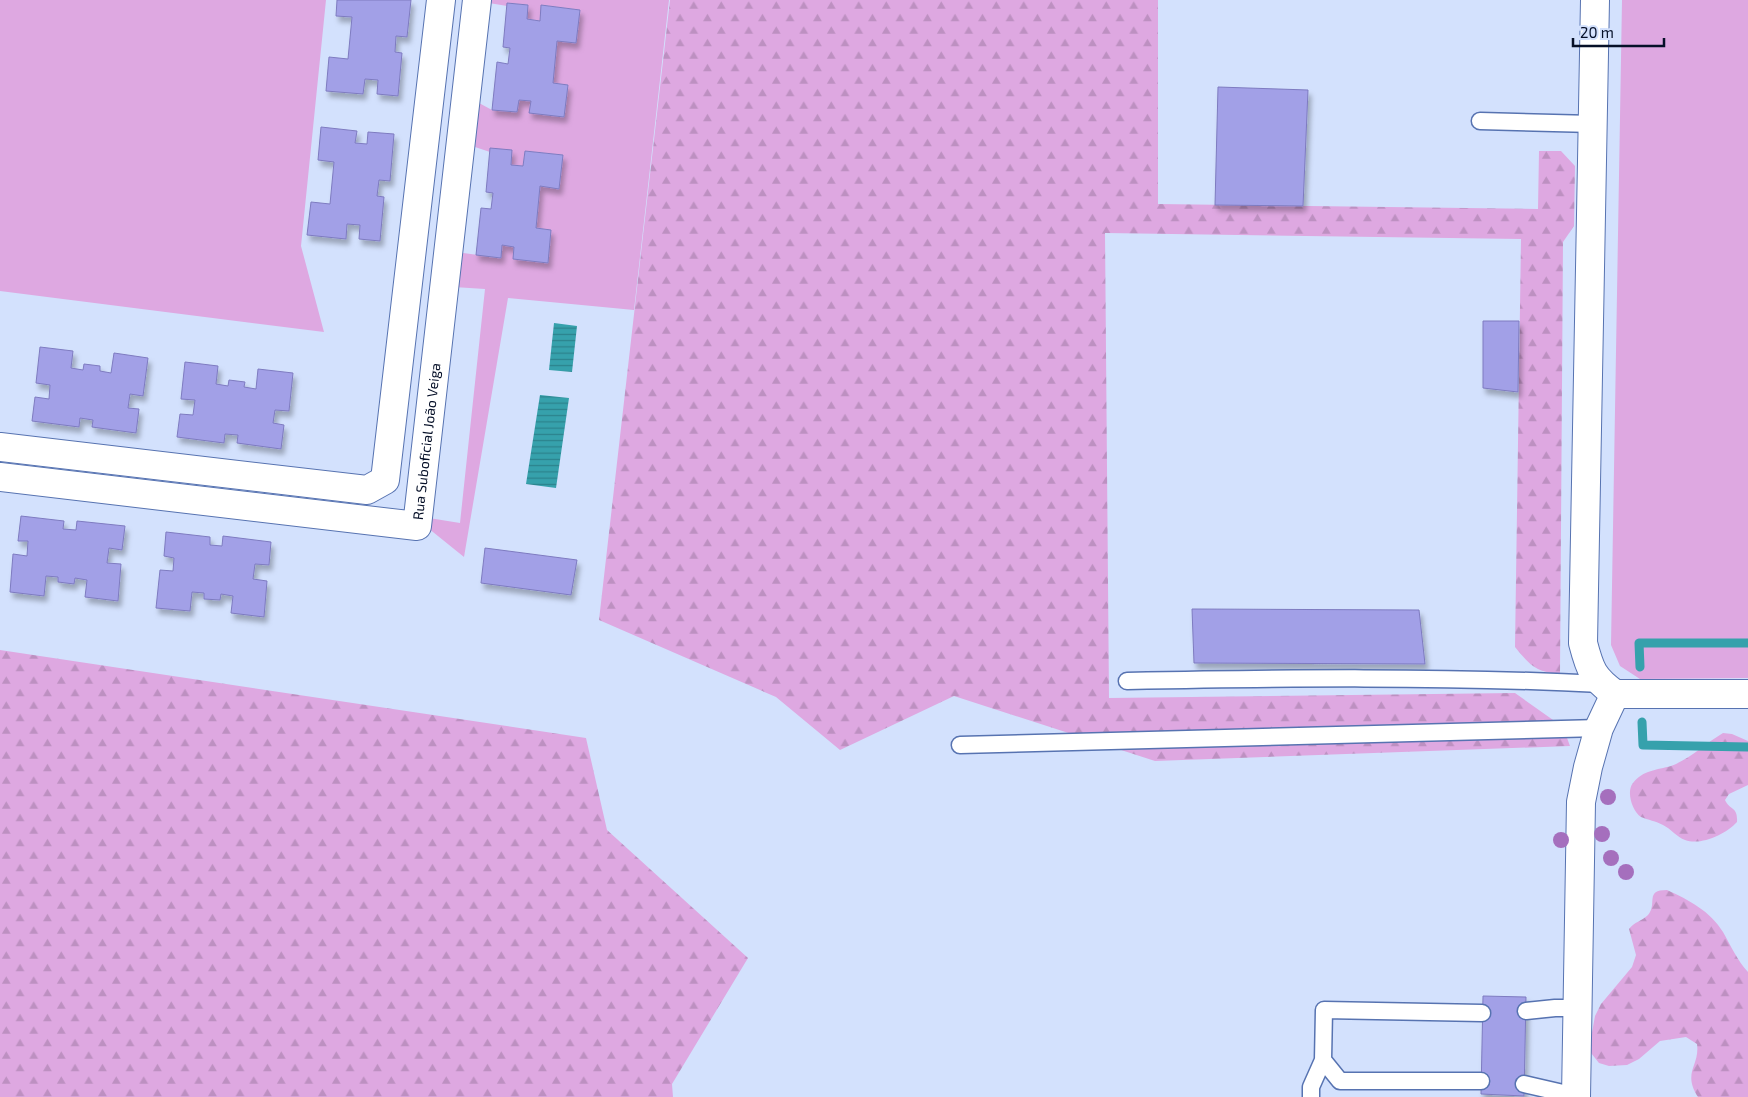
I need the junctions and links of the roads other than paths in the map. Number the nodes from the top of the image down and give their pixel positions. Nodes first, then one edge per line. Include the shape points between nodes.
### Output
1 (441, 0) edge
2 (477, 0) edge
3 (1596, 0) edge
4 (1480, 121) dead end
5 (1593, 124) junction
6 (0, 447) edge
7 (0, 477) edge
8 (1127, 681) dead end
9 (1608, 689) junction
10 (1748, 694) edge
11 (1599, 728) junction
12 (960, 745) dead end
13 (1576, 1008) junction
14 (1526, 1011) dead end
15 (1482, 1013) dead end
16 (1323, 1060) junction
17 (1481, 1082) dead end
18 (1524, 1084) dead end
19 (1576, 1096) edge
20 (1311, 1097) edge

1 - 6 street via 385,480 367,490
2 - 7 street, Rua Suboficial João Veiga via 417,526
3 - 5 street
4 - 5 lane
5 - 9 street via 1583,643 1590,669
8 - 9 lane via 1342,677 1480,679
9 - 10 street
9 - 11 street
11 - 12 lane
11 - 13 street via 1581,802
13 - 14 lane
13 - 19 street
15 - 16 lane via 1324,1010
16 - 17 lane via 1340,1081
16 - 20 lane via 1311,1087
18 - 19 lane

